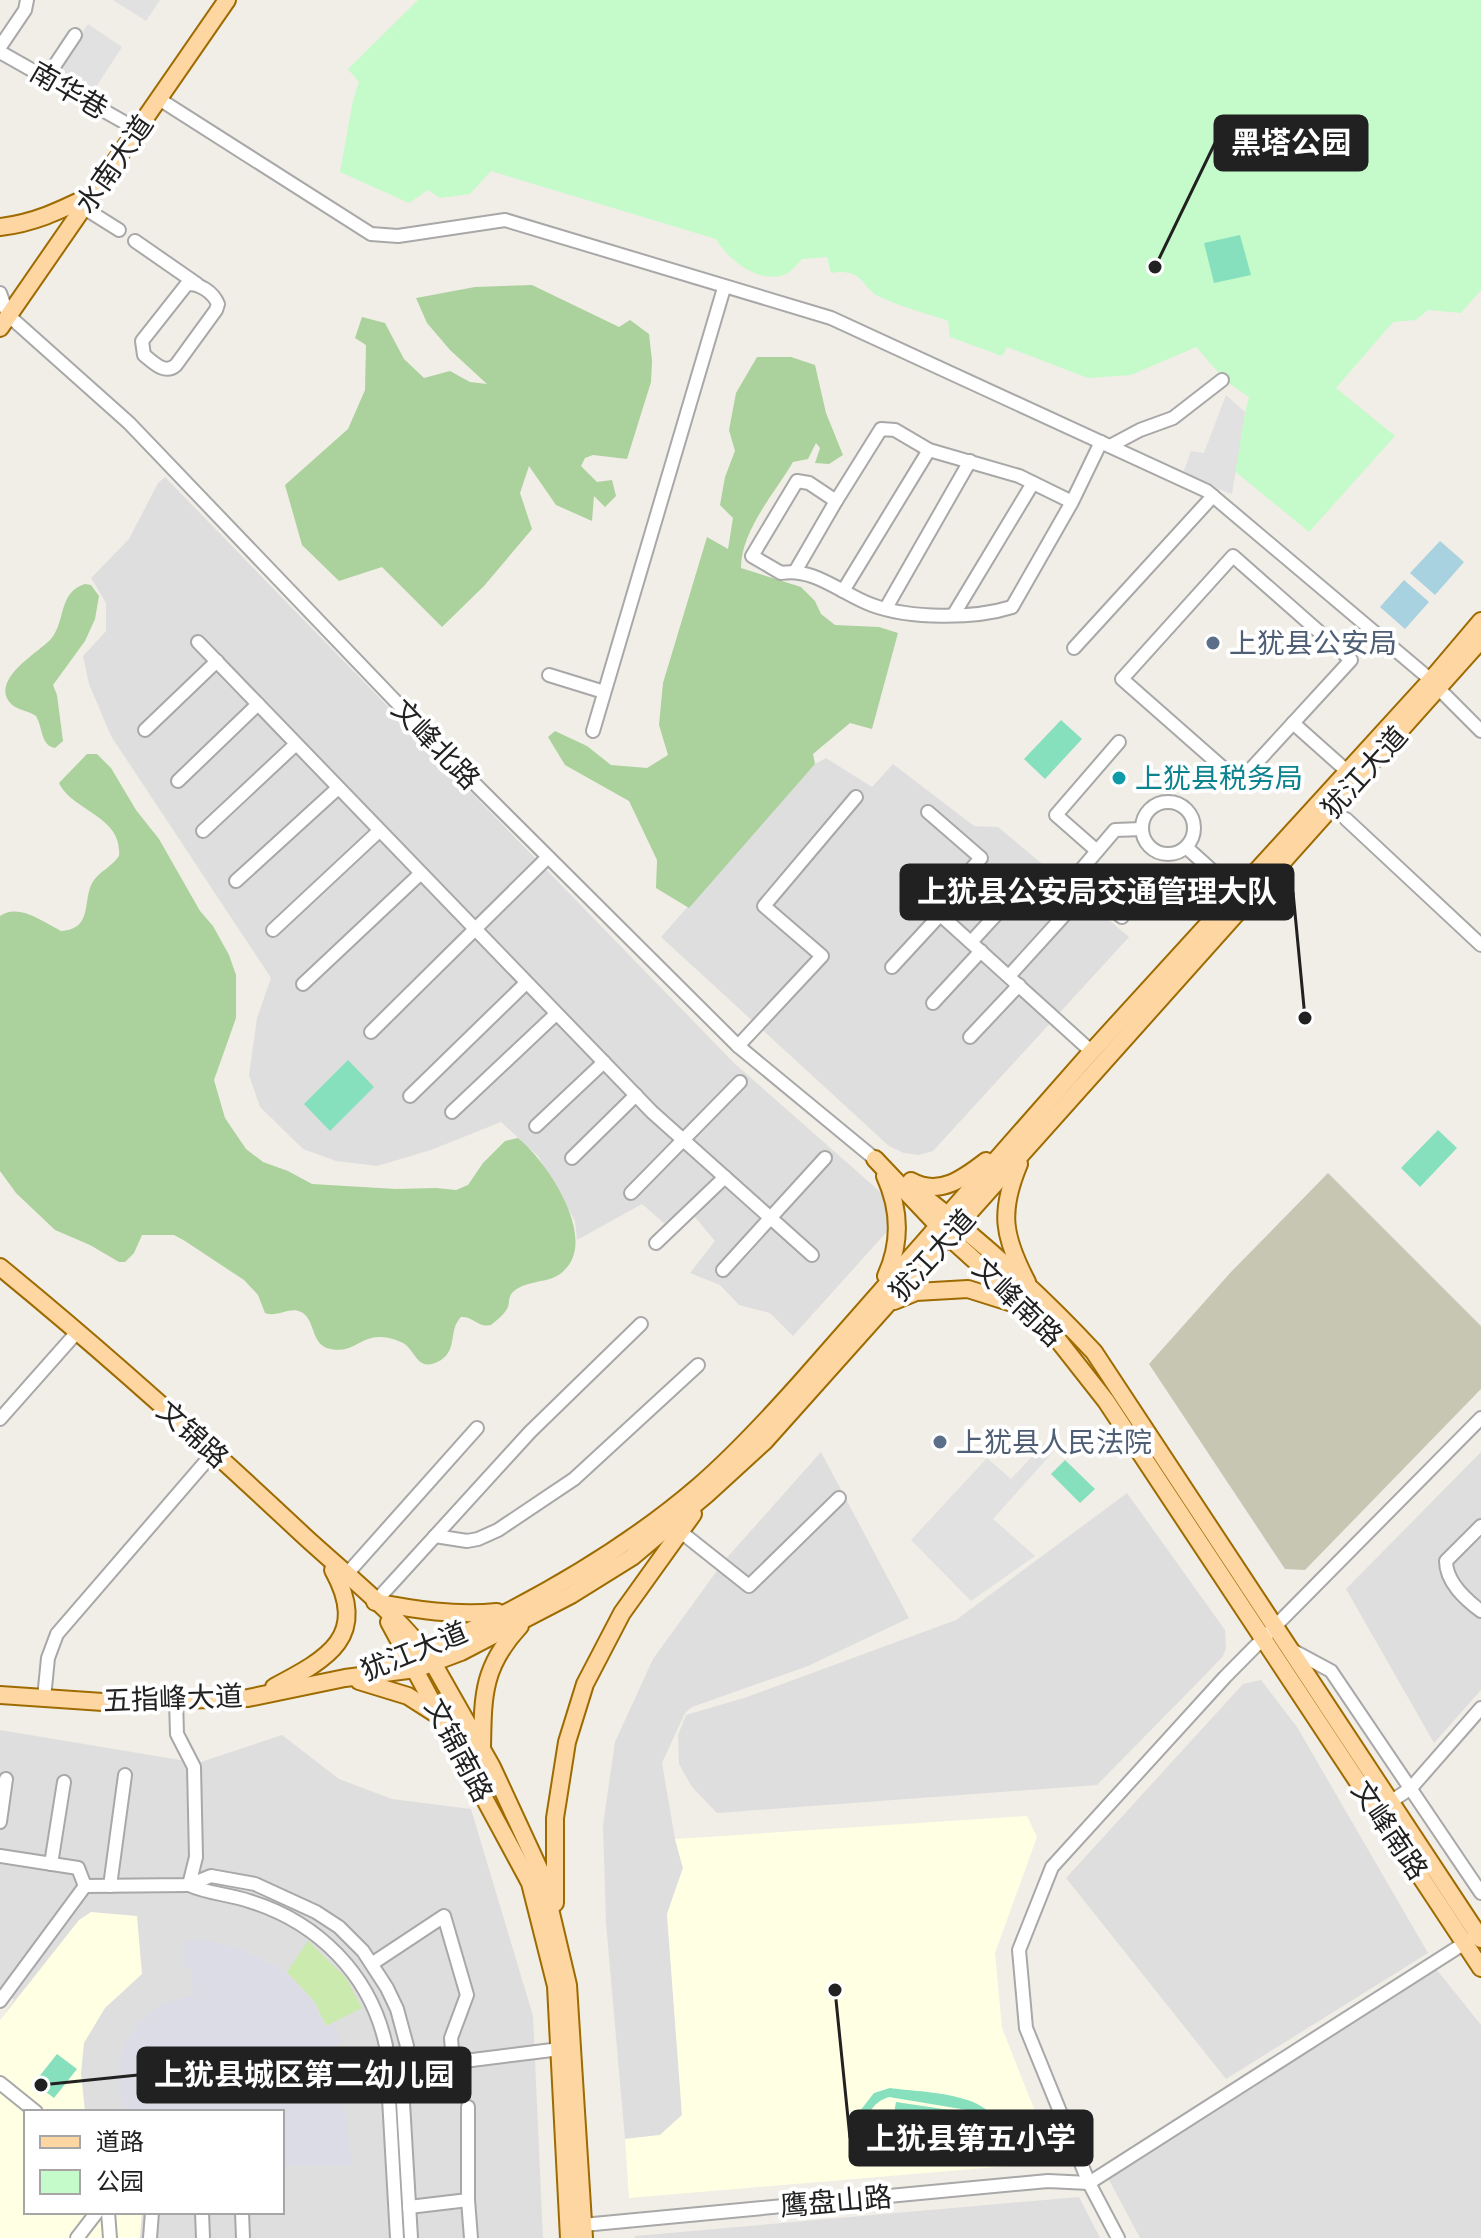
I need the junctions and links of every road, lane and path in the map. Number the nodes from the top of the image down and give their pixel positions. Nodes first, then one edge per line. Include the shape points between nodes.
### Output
1 (27, 0) edge
2 (227, 0) edge
3 (75, 35) dead end
4 (0, 50) edge
5 (47, 77) junction
6 (159, 99) junction
7 (138, 130) junction
8 (89, 201) junction
9 (0, 227) edge
10 (119, 230) dead end
11 (135, 241) dead end
12 (197, 284) junction
13 (724, 288) junction
14 (0, 293) edge
15 (4, 322) edge
16 (1222, 380) dead end
17 (1105, 444) junction
18 (929, 450) junction
19 (970, 461) junction
20 (1033, 483) junction
21 (1213, 496) junction
22 (836, 501) junction
23 (1072, 502) junction
24 (796, 570) junction
25 (843, 591) junction
26 (886, 608) junction
27 (954, 614) junction
28 (1481, 621) edge
29 (1481, 640) edge
30 (198, 642) dead end
31 (1074, 648) dead end
32 (217, 661) junction
33 (549, 675) dead end
34 (1435, 685) junction
35 (604, 692) junction
36 (258, 704) junction
37 (1293, 723) junction
38 (145, 730) dead end
39 (593, 731) dead end
40 (1481, 731) edge
41 (1119, 742) dead end
42 (296, 744) junction
43 (1348, 772) junction
44 (178, 781) dead end
45 (338, 788) junction
46 (856, 797) dead end
47 (928, 812) dead end
48 (1346, 819) dead end
49 (1142, 829) junction
50 (203, 831) dead end
51 (379, 831) junction
52 (1186, 847) junction
53 (1097, 851) junction
54 (548, 857) junction
55 (420, 874) junction
56 (236, 881) dead end
57 (1088, 889) junction
58 (1018, 891) dead end
59 (1237, 893) junction
60 (940, 915) junction
61 (1122, 917) dead end
62 (273, 930) dead end
63 (475, 931) junction
64 (1481, 945) edge
65 (976, 947) junction
66 (892, 967) dead end
67 (1014, 980) junction
68 (526, 983) junction
69 (303, 984) dead end
70 (933, 1003) dead end
71 (556, 1014) junction
72 (371, 1032) dead end
73 (970, 1037) dead end
74 (738, 1046) junction
75 (1092, 1052) junction
76 (604, 1062) junction
77 (740, 1082) dead end
78 (636, 1095) junction
79 (410, 1096) dead end
80 (452, 1112) dead end
81 (536, 1126) dead end
82 (685, 1141) junction
83 (1020, 1144) junction
84 (572, 1158) dead end
85 (825, 1158) dead end
86 (878, 1162) junction
87 (725, 1177) junction
88 (631, 1193) dead end
89 (771, 1218) junction
90 (949, 1226) junction
91 (656, 1243) dead end
92 (812, 1255) dead end
93 (0, 1267) edge
94 (723, 1270) dead end
95 (1032, 1290) junction
96 (884, 1298) junction
97 (1027, 1308) junction
98 (641, 1324) dead end
99 (78, 1331) junction
100 (698, 1365) dead end
101 (1481, 1418) edge
102 (0, 1419) edge
103 (477, 1428) dead end
104 (214, 1452) junction
105 (707, 1494) junction
106 (839, 1498) dead end
107 (1481, 1526) edge
108 (681, 1532) junction
109 (435, 1536) junction
110 (324, 1555) junction
111 (346, 1575) junction
112 (377, 1604) junction
113 (507, 1611) junction
114 (1481, 1611) edge
115 (527, 1618) junction
116 (1268, 1634) junction
117 (1286, 1647) junction
118 (406, 1654) junction
119 (428, 1656) junction
120 (416, 1669) junction
121 (345, 1678) junction
122 (0, 1695) edge
123 (257, 1696) junction
124 (44, 1698) junction
125 (176, 1700) junction
126 (1481, 1708) edge
127 (442, 1719) junction
128 (482, 1750) junction
129 (125, 1775) dead end
130 (6, 1779) dead end
131 (64, 1782) dead end
132 (1411, 1788) junction
133 (1384, 1806) junction
134 (0, 1822) edge
135 (0, 1856) edge
136 (51, 1864) junction
137 (245, 1882) junction
138 (189, 1885) junction
139 (85, 1886) junction
140 (110, 1886) junction
141 (1481, 1893) edge
142 (240, 1898) junction
143 (555, 1932) junction
144 (1474, 1939) edge
145 (370, 1960) junction
146 (1481, 1968) edge
147 (352, 1970) junction
148 (0, 2001) edge
149 (395, 2004) junction
150 (376, 2012) junction
151 (560, 2049) junction
152 (453, 2063) junction
153 (401, 2069) junction
154 (387, 2070) junction
155 (0, 2083) edge
156 (468, 2107) dead end
157 (34, 2110) edge
158 (1089, 2183) junction
159 (468, 2200) junction
160 (409, 2207) junction
161 (95, 2214) edge
162 (108, 2214) edge
163 (152, 2214) edge
164 (202, 2214) edge
165 (242, 2214) edge
166 (584, 2231) edge
167 (77, 2238) edge
168 (110, 2238) edge
169 (150, 2238) edge
170 (203, 2238) edge
171 (243, 2238) edge
172 (397, 2238) edge
173 (411, 2238) edge
174 (471, 2238) edge
175 (569, 2238) edge
176 (1118, 2238) edge

1 - 4 street
2 - 6 main road, 水南大道
3 - 5 street
4 - 5 street, 南华巷
5 - 7 street, 南华巷
6 - 7 main road, 水南大道
6 - 13 street via 371,234 398,236 505,220
7 - 8 main road, 水南大道
8 - 9 main road via 27,224
8 - 10 street
8 - 15 main road, 水南大道
11 - 12 street
12 - 12 street via 216,299 216,310 176,365 163,369 144,355 142,341 182,288
13 - 17 street via 831,318
13 - 35 street
14 - 15 street
15 - 54 street, 文峰北路 via 129,423
16 - 17 street via 1173,418
17 - 21 street
17 - 23 street
18 - 19 street
18 - 22 street via 895,430 881,429
18 - 25 street
19 - 20 street
19 - 26 street
20 - 23 street
20 - 27 street
21 - 31 street
21 - 34 street
22 - 24 street
22 - 24 street via 797,481 752,556 781,573
23 - 27 street via 1012,607
24 - 25 street
25 - 26 street
26 - 27 street
28 - 34 main road, 犹江大道
29 - 34 main road, 犹江大道
30 - 32 street
32 - 36 street
32 - 38 street
33 - 35 street
34 - 40 street
34 - 43 main road, 犹江大道
34 - 83 main road, 犹江大道
35 - 39 street
36 - 42 street
36 - 44 street
37 - 37 street via 1239,782 1122,679 1233,556 1351,660
37 - 43 street
41 - 53 street via 1056,815
42 - 45 street
42 - 50 street
43 - 59 main road, 犹江大道
45 - 51 street
45 - 56 street
46 - 74 street via 764,906 822,956
47 - 60 street via 981,858 935,910
48 - 64 street
49 - 52 street via 1156,851 1169,854
49 - 52 street via 1154,806 1175,803 1193,821 1193,837
49 - 53 street via 1115,830
51 - 55 street
51 - 62 street
52 - 59 street
53 - 57 street via 1075,877
54 - 63 street
54 - 74 street, 文峰北路
55 - 63 street
55 - 69 street
57 - 61 street
57 - 67 street
58 - 65 street
59 - 75 main road, 犹江大道
60 - 65 street
60 - 66 street
63 - 68 street
63 - 72 street
65 - 67 street
65 - 70 street
67 - 73 street
67 - 75 street
68 - 71 street
68 - 79 street
71 - 76 street
71 - 80 street
74 - 86 street, 文峰北路
75 - 83 main road, 犹江大道
76 - 78 street
76 - 81 street
77 - 82 street
78 - 82 street
78 - 84 street
82 - 87 street
82 - 88 street
83 - 86 main road via 938,1188 921,1187
83 - 90 main road, 犹江大道
83 - 95 main road via 1005,1220
85 - 89 street
86 - 90 main road, 文峰南路
86 - 96 main road via 895,1197 897,1216 896,1255
87 - 89 street
87 - 91 street
89 - 92 street
89 - 94 street
90 - 95 main road, 文峰南路
90 - 96 main road, 犹江大道
90 - 97 main road, 文峰南路
93 - 99 main road, 文锦路
95 - 116 main road, 文峰南路 via 1094,1352
96 - 97 main road via 968,1289
96 - 105 main road, 犹江大道 via 765,1441
96 - 113 main road, 犹江大道 via 698,1487 623,1544
97 - 116 main road, 文峰南路 via 1077,1361
98 - 109 street via 530,1432
99 - 102 street
99 - 104 main road, 文锦路
100 - 109 street via 574,1479 498,1530 467,1541
101 - 116 street
103 - 111 street
104 - 110 main road, 文锦路
104 - 124 street via 57,1634 48,1658
105 - 108 main road
105 - 115 main road, 犹江大道 via 632,1557
106 - 108 street via 749,1586
107 - 114 street via 1446,1561 1446,1571 1464,1599
108 - 143 main road via 622,1613 585,1684 555,1818
109 - 112 street
110 - 111 main road, 文锦路
110 - 123 main road via 343,1588 344,1632 314,1666
111 - 112 main road, 文锦路
112 - 113 main road via 464,1615
112 - 118 main road, 文锦南路
112 - 119 main road, 文锦南路
113 - 119 main road, 犹江大道
115 - 119 main road, 犹江大道 via 461,1652
115 - 128 main road via 496,1654 487,1678
116 - 117 main road, 文峰南路
116 - 133 main road, 文峰南路
116 - 158 street via 1052,1867 1019,1950 1026,2028
117 - 132 street via 1331,1671
117 - 133 main road, 文峰南路
118 - 119 main road, 犹江大道
118 - 120 main road, 文锦南路
118 - 121 main road, 犹江大道
119 - 120 main road, 犹江大道
119 - 128 main road, 文锦南路
120 - 121 main road, 犹江大道
120 - 127 main road, 文锦南路
121 - 123 main road, 五指峰大道
121 - 127 main road via 396,1691
122 - 124 main road, 五指峰大道
123 - 125 main road, 五指峰大道
124 - 125 main road, 五指峰大道
125 - 138 street via 177,1734 194,1767 196,1857
126 - 132 street
127 - 151 main road, 文锦南路 via 530,1883 556,1986
128 - 143 main road, 文锦南路 via 542,1875
129 - 140 street
130 - 134 street
131 - 136 street
132 - 133 street
132 - 141 street
133 - 144 main road, 文峰南路
135 - 136 street
136 - 139 street via 78,1868
137 - 138 street via 211,1876
137 - 142 street
137 - 145 street via 316,1912 339,1927
138 - 140 street
138 - 142 street
139 - 140 street
139 - 148 street
142 - 147 street via 288,1916
143 - 166 main road, 文锦南路 via 568,1985
144 - 146 main road, 文峰南路
144 - 158 street
145 - 147 street
145 - 149 street
145 - 152 street via 444,1916 467,1995 451,2038
147 - 150 street
149 - 150 street
149 - 153 street via 407,2046
150 - 154 street
151 - 152 street
151 - 175 main road, 文锦南路
152 - 153 street
153 - 154 street
153 - 160 street
154 - 172 street
155 - 157 street
156 - 159 street
158 - 166 street, 鹰盘山路 via 1048,2181
158 - 176 street
159 - 160 street
159 - 174 street
160 - 173 street
161 - 167 street
162 - 168 street
163 - 169 street
164 - 170 street
165 - 171 street

